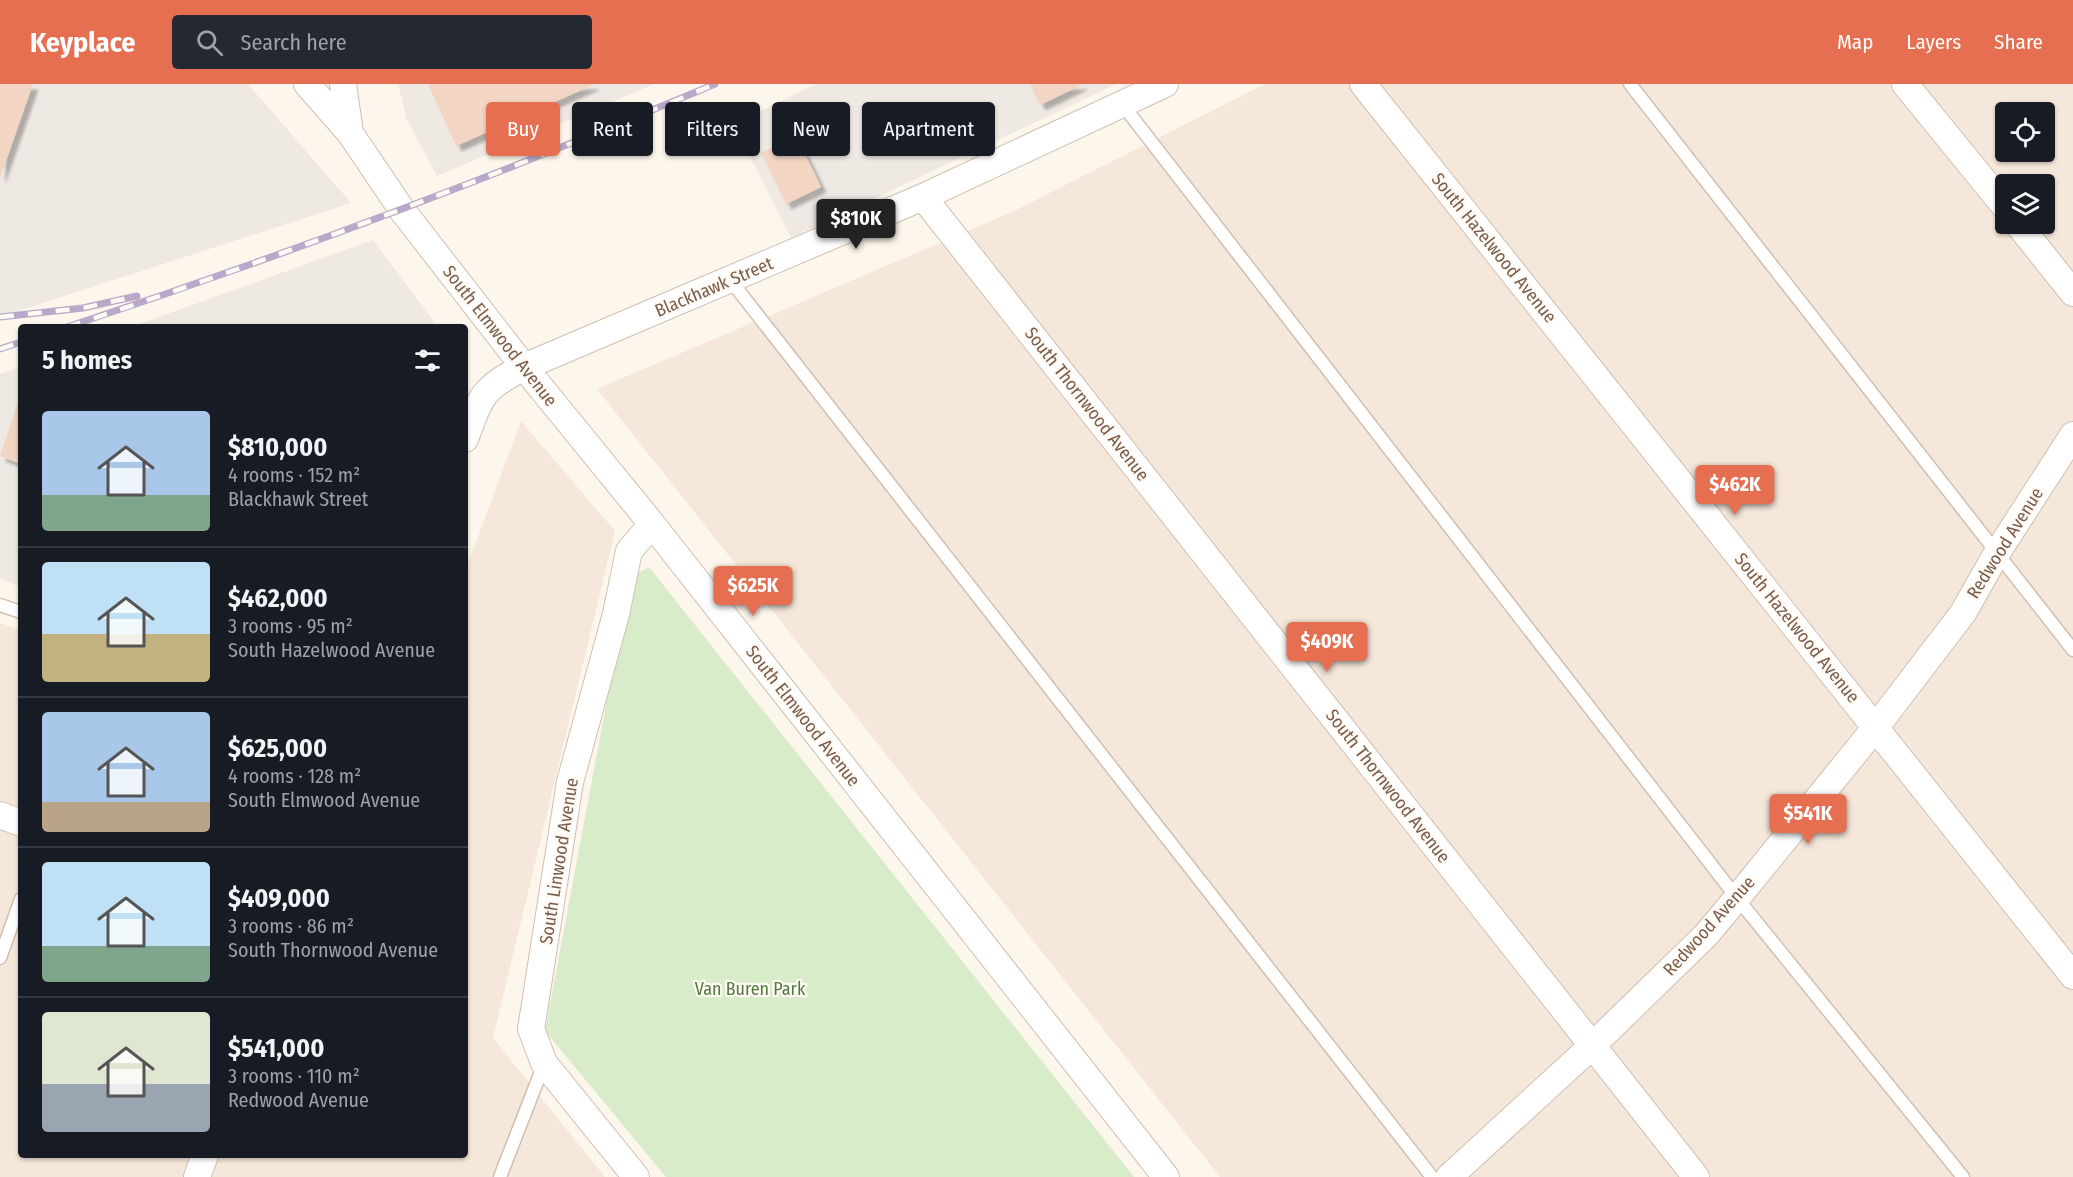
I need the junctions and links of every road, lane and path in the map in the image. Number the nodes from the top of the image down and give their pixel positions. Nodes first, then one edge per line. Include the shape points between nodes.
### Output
1 (307, 84) edge
2 (343, 84) edge
3 (1165, 84) edge
4 (1363, 84) edge
5 (1630, 84) edge
6 (1905, 84) edge
7 (1122, 104) junction
8 (350, 133) junction
9 (1995, 194) edge
10 (923, 197) junction
11 (2026, 234) edge
12 (731, 281) junction
13 (2073, 292) edge
14 (524, 367) junction
15 (468, 431) edge
16 (2073, 435) edge
17 (652, 525) junction
18 (1997, 553) junction
19 (0, 604) edge
20 (18, 611) edge
21 (2073, 650) edge
22 (1876, 727) junction
23 (0, 815) edge
24 (18, 822) edge
25 (1737, 898) junction
26 (18, 907) edge
27 (0, 958) edge
28 (2073, 976) edge
29 (1593, 1046) junction
30 (544, 1063) junction
31 (204, 1158) edge
32 (197, 1177) edge
33 (500, 1177) edge
34 (636, 1177) edge
35 (1166, 1177) edge
36 (1432, 1177) edge
37 (1449, 1177) edge
38 (1696, 1177) edge
39 (1963, 1177) edge

1 - 8 street, South Elmwood Avenue
2 - 8 street
3 - 7 street, Blackhawk Street
4 - 22 street, South Hazelwood Avenue
5 - 18 lane
6 - 9 street
7 - 10 street, Blackhawk Street
7 - 25 lane
8 - 14 street, South Elmwood Avenue via 402,210
10 - 12 street, Blackhawk Street
10 - 29 street, South Thornwood Avenue
11 - 13 street
12 - 14 street, Blackhawk Street
12 - 36 lane
14 - 15 street, Blackhawk Street via 482,395
14 - 17 street, South Elmwood Avenue
16 - 18 street, Redwood Avenue
17 - 30 street, South Linwood Avenue via 629,551 570,782 531,1029
17 - 35 street, South Elmwood Avenue
18 - 21 lane
18 - 22 street, Redwood Avenue via 1963,613
19 - 20 lane
22 - 25 street, Redwood Avenue
22 - 28 street, South Hazelwood Avenue
23 - 24 street
25 - 29 street, Redwood Avenue via 1706,935
25 - 39 lane
26 - 27 lane
29 - 37 street, Redwood Avenue
29 - 38 street, South Thornwood Avenue
30 - 33 lane
30 - 34 street, South Linwood Avenue
31 - 32 street

